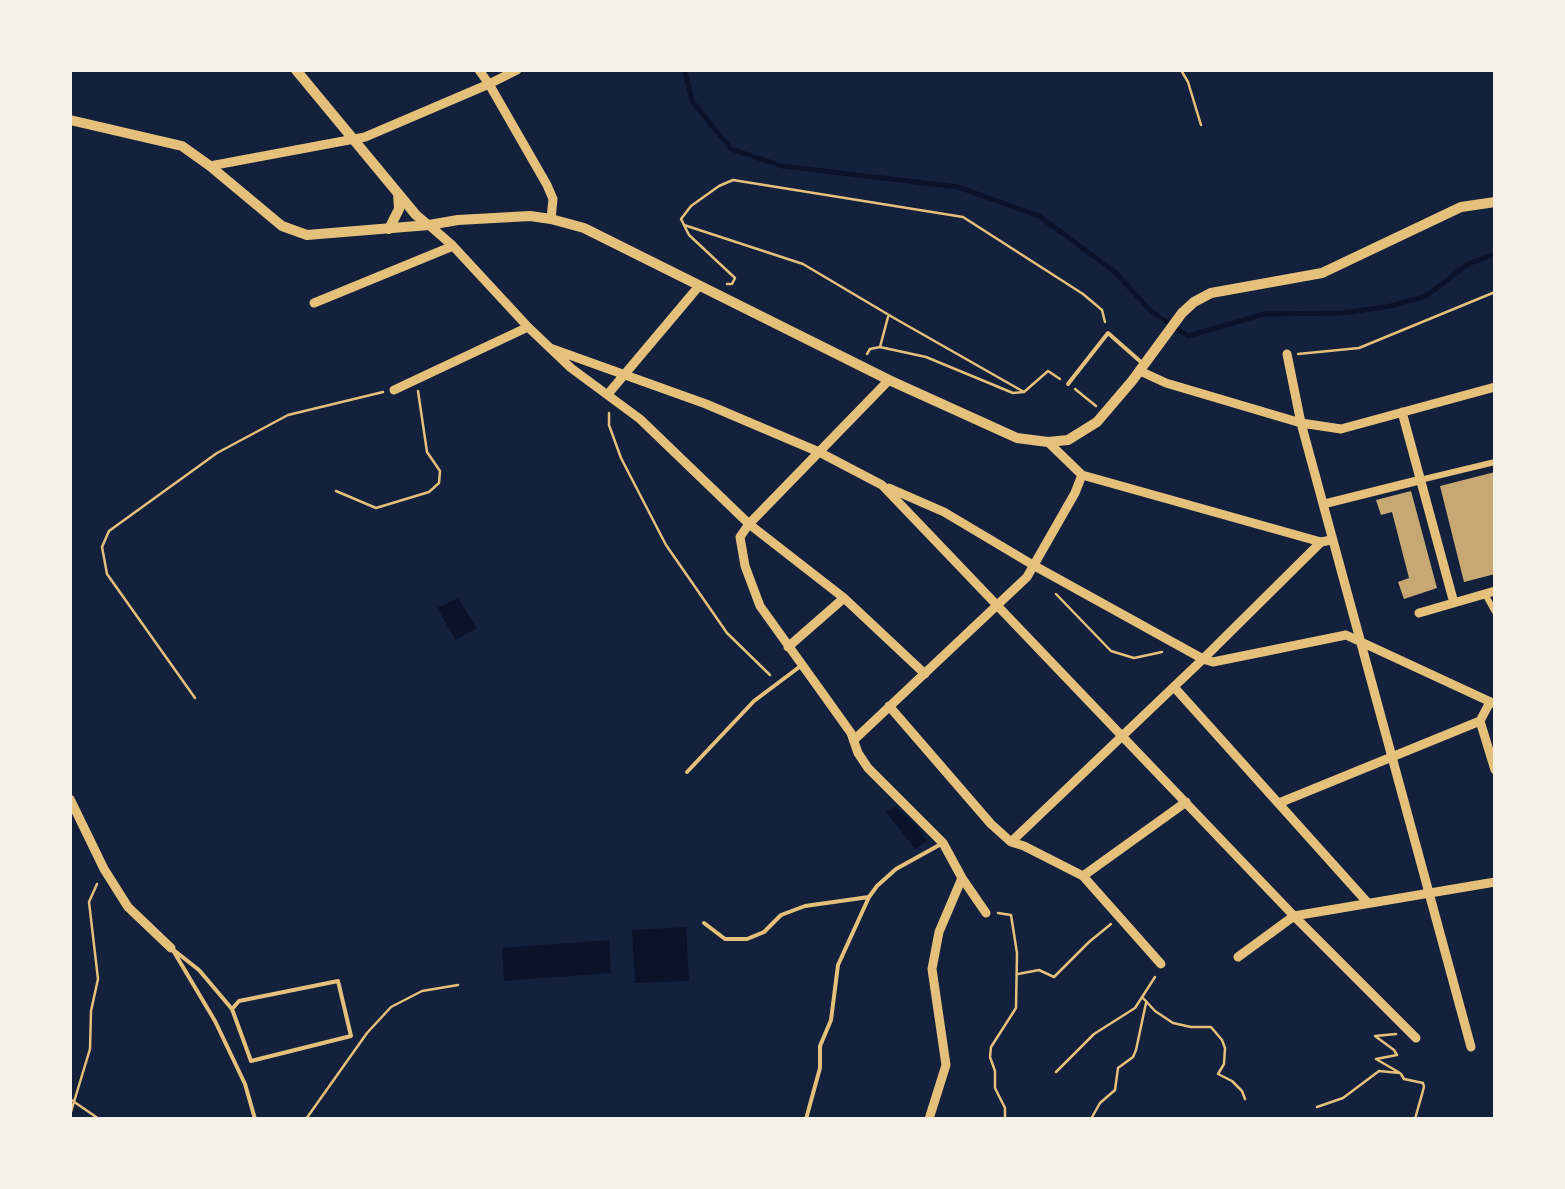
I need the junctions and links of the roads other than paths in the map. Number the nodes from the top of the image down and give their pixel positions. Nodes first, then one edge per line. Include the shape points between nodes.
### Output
1 (296, 70) edge
2 (479, 70) edge
3 (517, 70) edge
4 (490, 84) junction
5 (70, 120) edge
6 (352, 139) junction
7 (210, 166) junction
8 (398, 192) junction
9 (1495, 202) edge
10 (551, 219) junction
11 (429, 225) junction
12 (389, 228) junction
13 (453, 246) junction
14 (699, 286) junction
15 (314, 303) dead end
16 (528, 327) junction
17 (550, 348) junction
18 (1287, 354) road end
19 (1142, 368) junction
20 (626, 374) junction
21 (890, 380) junction
22 (1068, 384) road end
23 (1495, 387) edge
24 (394, 390) road end
25 (608, 394) junction
26 (1402, 412) junction
27 (1301, 423) junction
28 (1048, 442) junction
29 (819, 452) junction
30 (1495, 462) edge
31 (1082, 476) junction
32 (1420, 480) junction
33 (882, 485) junction
34 (1324, 504) junction
35 (750, 524) junction
36 (1326, 541) junction
37 (1032, 565) junction
38 (1490, 593) edge
39 (844, 598) junction
40 (1454, 603) junction
41 (998, 606) junction
42 (1495, 612) edge
43 (1419, 613) dead end
44 (1362, 642) junction
45 (788, 647) junction
46 (1203, 659) junction
47 (802, 665) junction
48 (925, 674) junction
49 (1174, 687) junction
50 (1493, 703) edge
51 (890, 706) junction
52 (1480, 721) junction
53 (1122, 734) junction
54 (855, 739) junction
55 (1391, 757) junction
56 (1495, 770) edge
57 (687, 772) dead end
58 (70, 799) edge
59 (1186, 802) junction
60 (1279, 803) junction
61 (1011, 842) junction
62 (942, 843) junction
63 (1083, 876) junction
64 (962, 878) junction
65 (1495, 882) edge
66 (1428, 894) junction
67 (869, 897) junction
68 (1367, 902) junction
69 (986, 913) road end
70 (1294, 916) junction
71 (704, 923) dead end
72 (171, 948) junction
73 (1238, 957) dead end
74 (1162, 964) road end
75 (232, 1009) junction
76 (1416, 1038) road end
77 (1471, 1047) dead end
78 (255, 1119) edge
79 (806, 1119) edge
80 (929, 1119) edge

1 - 6 street
2 - 4 street
3 - 4 street
4 - 6 street
4 - 10 street via 553,199
5 - 7 street via 182,146
6 - 7 street
6 - 8 street
7 - 12 street via 282,226 307,235
8 - 11 street
8 - 12 street via 399,209
9 - 19 street via 1461,206 1322,273 1212,293 1182,313
10 - 11 street
10 - 14 street via 584,228
11 - 12 street
11 - 13 street
13 - 15 street
13 - 16 street
14 - 20 street
14 - 21 street
16 - 17 street
16 - 24 street
17 - 20 street
17 - 25 street
18 - 27 street
19 - 22 lane via 1108,333
19 - 27 street via 1166,383
19 - 28 street via 1097,422 1068,440
20 - 25 street
20 - 29 street
21 - 28 street via 1017,438
21 - 29 street
23 - 26 street
25 - 35 street
26 - 27 street via 1341,429
26 - 32 street
27 - 34 street
28 - 31 street
29 - 33 street
29 - 35 street
30 - 32 street
31 - 36 street
31 - 37 street
32 - 34 street
32 - 40 street
33 - 37 street via 944,512
33 - 41 street
34 - 36 street
35 - 39 street
35 - 45 street via 740,538 745,566 760,606
36 - 44 street
36 - 46 street
37 - 41 street via 1028,578
37 - 46 street
38 - 40 street
38 - 42 street
39 - 45 street
39 - 48 street
40 - 43 street
41 - 48 street
41 - 53 street
44 - 46 street via 1346,635
44 - 50 street
44 - 55 street
45 - 47 street
46 - 49 street
47 - 54 street
47 - 57 lane via 754,700
48 - 51 street
49 - 53 street
49 - 60 street
50 - 52 street
51 - 54 street
51 - 61 street
52 - 55 street
52 - 56 street
53 - 59 street
53 - 61 street
54 - 62 street via 868,768
55 - 60 street
55 - 66 street
58 - 72 street via 128,907
59 - 63 street
59 - 70 street
60 - 68 street
61 - 63 street
62 - 64 street
62 - 67 lane via 896,869
63 - 74 street
64 - 69 street
64 - 80 street via 932,969 946,1064
65 - 66 street
66 - 68 street
66 - 77 street
67 - 71 lane via 782,914 746,939 725,938
67 - 79 lane via 838,965
68 - 70 street
70 - 73 street
70 - 76 street
72 - 75 lane
72 - 78 lane via 215,1022
75 - 75 lane via 251,1061 352,1036 338,981 239,1001

